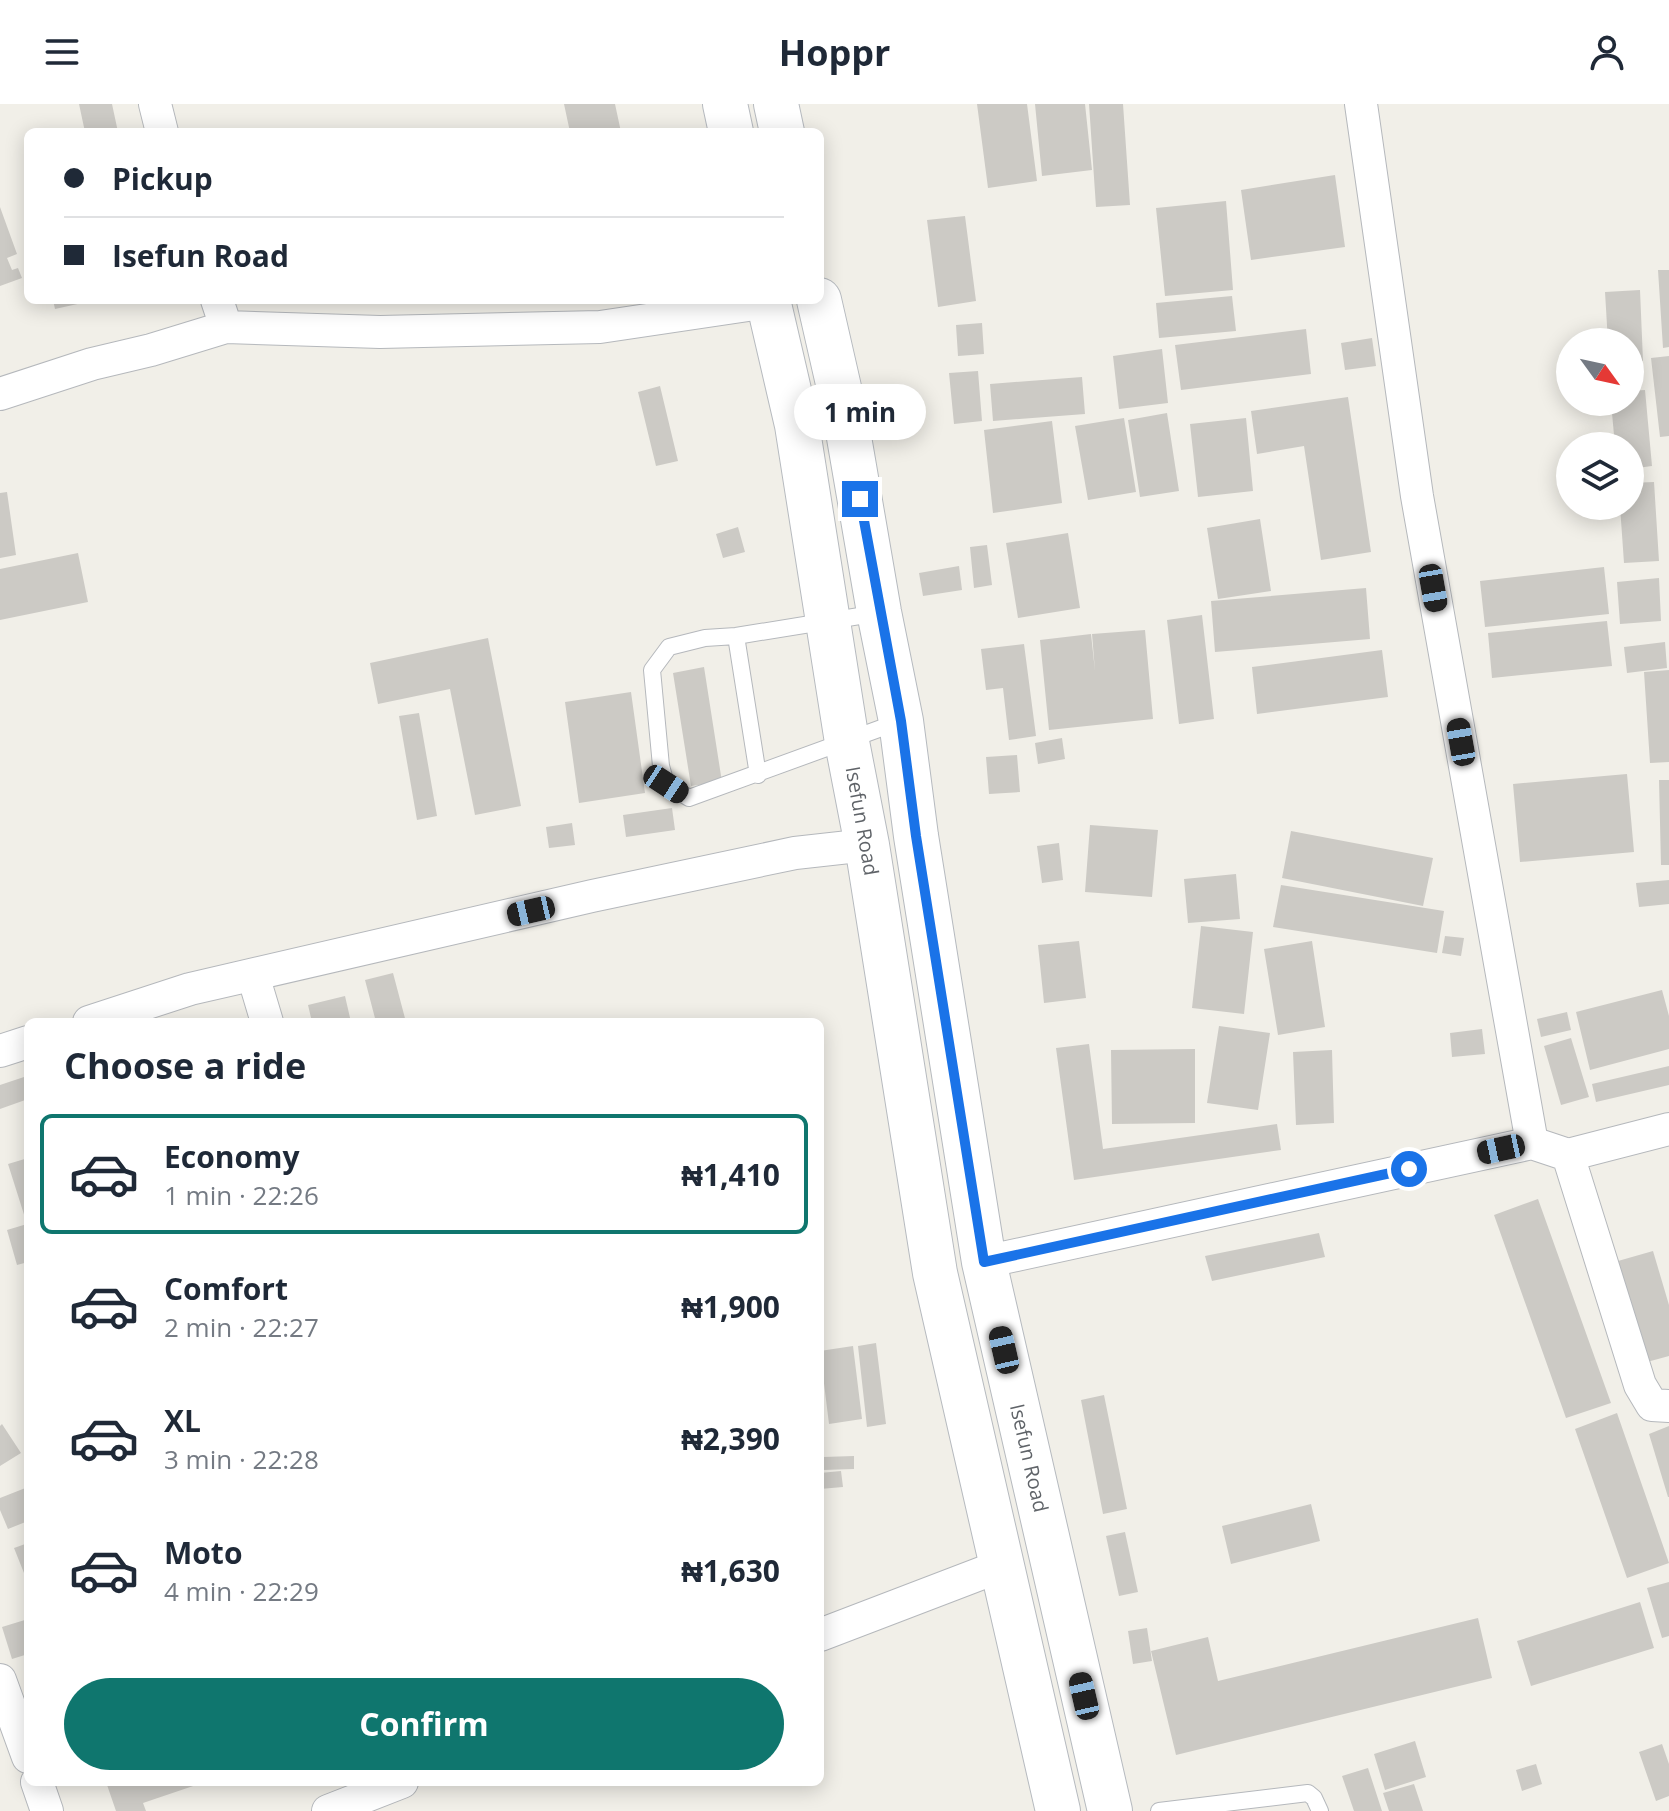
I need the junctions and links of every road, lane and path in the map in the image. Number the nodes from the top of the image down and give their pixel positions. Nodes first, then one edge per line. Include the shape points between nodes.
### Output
1 (155, 104) edge
2 (725, 104) edge
3 (776, 104) edge
4 (1361, 104) edge
5 (161, 128) edge
6 (730, 128) edge
7 (781, 128) edge
8 (749, 304) edge
9 (769, 304) edge
10 (820, 304) edge
11 (222, 313) edge
12 (0, 394) edge
13 (879, 612) junction
14 (829, 621) junction
15 (736, 636) junction
16 (901, 721) junction
17 (847, 742) junction
18 (758, 775) junction
19 (867, 845) junction
20 (253, 975) junction
21 (101, 1018) edge
22 (266, 1018) edge
23 (24, 1043) edge
24 (0, 1051) edge
25 (1669, 1129) edge
26 (1532, 1143) junction
27 (1568, 1155) junction
28 (984, 1262) junction
29 (1669, 1406) edge
30 (1003, 1565) junction
31 (824, 1633) edge
32 (0, 1680) edge
33 (24, 1746) edge
34 (38, 1786) edge
35 (392, 1786) edge
36 (1207, 1808) edge
37 (47, 1811) edge
38 (328, 1811) edge
39 (1058, 1811) edge
40 (1110, 1811) edge
41 (1159, 1811) edge
42 (1320, 1811) edge

1 - 5 street
2 - 6 street
3 - 7 street
4 - 26 street via 1417,496
8 - 11 street via 600,327 380,332
9 - 14 street, Isefun Road via 797,425
10 - 13 street, Isefun Road
11 - 12 street via 151,350
13 - 14 lane
13 - 16 street, Isefun Road
14 - 15 lane
14 - 17 street, Isefun Road
15 - 18 lane
15 - 18 lane via 669,647 652,670 661,766 666,784 689,798
16 - 17 lane
16 - 28 street, Isefun Road
17 - 18 lane
17 - 19 street, Isefun Road
19 - 20 street via 795,853
19 - 30 street, Isefun Road via 935,1273
20 - 21 street
20 - 22 street
23 - 24 street
25 - 27 street
26 - 27 street
26 - 28 street
27 - 29 street via 1640,1385 1652,1405
28 - 40 street, Isefun Road
30 - 31 street
30 - 39 street, Isefun Road
32 - 33 street
34 - 37 street
35 - 38 street
36 - 41 lane
36 - 42 lane via 1308,1793

